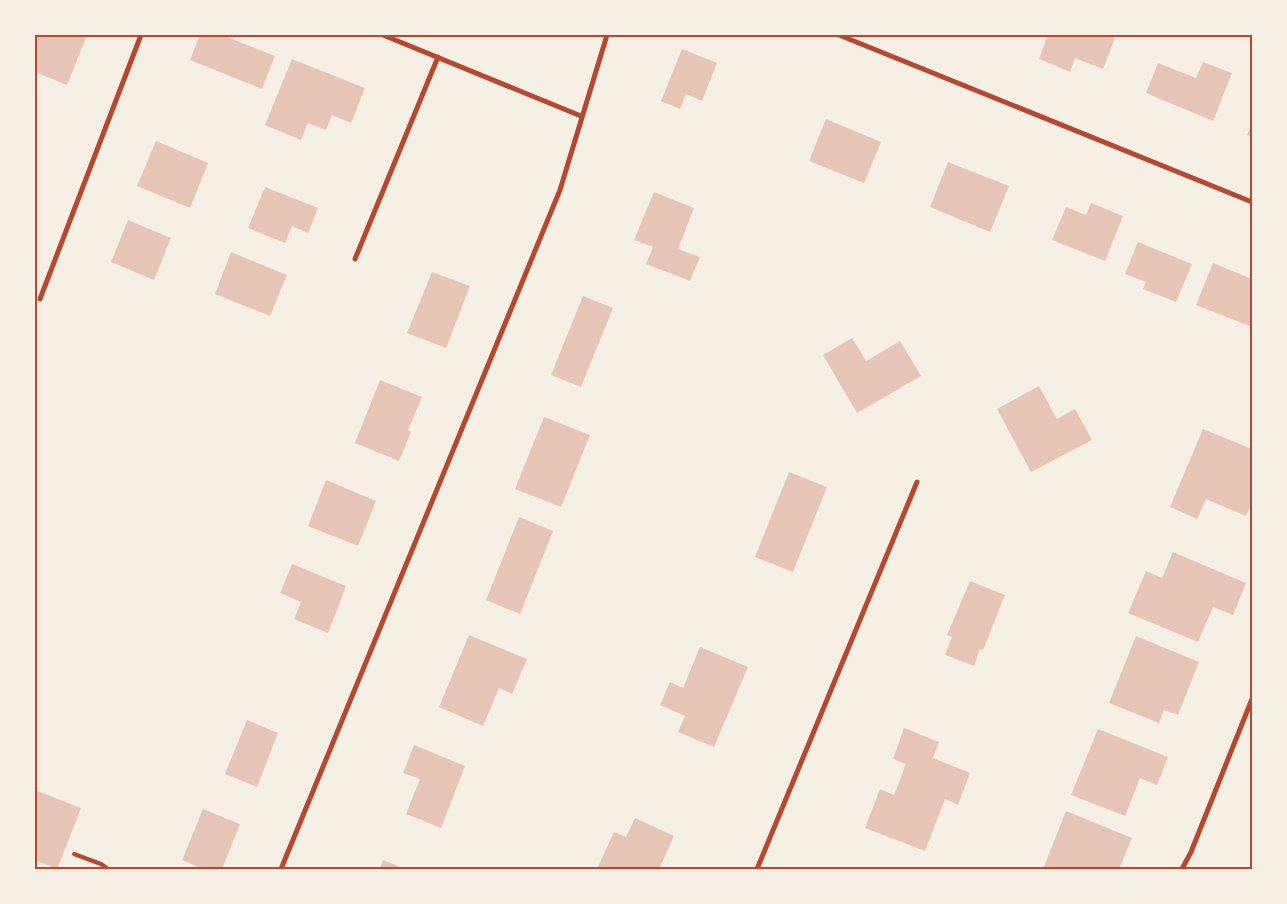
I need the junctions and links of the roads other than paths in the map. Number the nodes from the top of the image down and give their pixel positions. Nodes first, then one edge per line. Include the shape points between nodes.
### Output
1 (141, 35) edge
2 (383, 35) edge
3 (607, 35) edge
4 (839, 35) edge
5 (438, 57) junction
6 (581, 116) junction
7 (1252, 202) edge
8 (355, 259) dead end
9 (40, 299) dead end
10 (917, 482) dead end
11 (1252, 699) edge
12 (74, 854) dead end
13 (108, 869) edge
14 (281, 869) edge
15 (757, 869) edge
16 (1182, 869) edge

1 - 9 street
2 - 5 street
3 - 6 street
4 - 7 street
5 - 6 street
5 - 8 street
6 - 14 street via 560,190
10 - 15 street
11 - 16 street
12 - 13 lane

